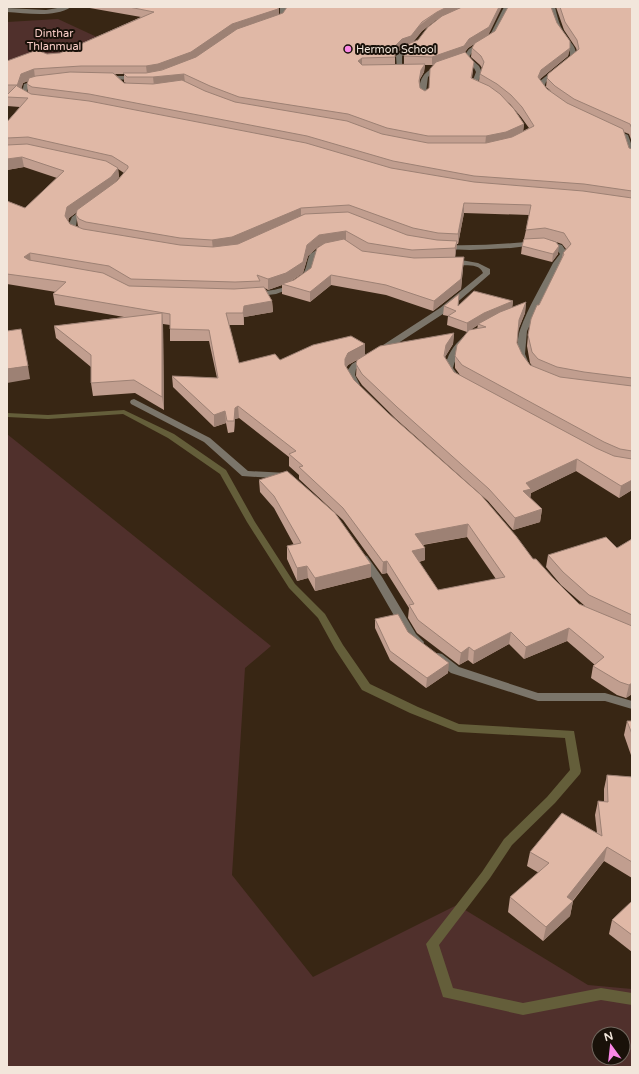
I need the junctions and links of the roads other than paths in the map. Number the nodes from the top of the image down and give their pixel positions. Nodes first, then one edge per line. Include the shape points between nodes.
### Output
1 (68, 7) edge
2 (283, 7) edge
3 (507, 7) edge
4 (552, 7) edge
5 (7, 10) edge
6 (271, 24) edge
7 (419, 41) edge
8 (466, 57) junction
9 (453, 62) edge
10 (446, 64) edge
11 (399, 68) edge
12 (433, 69) junction
13 (422, 70) edge
14 (96, 78) edge
15 (147, 78) edge
16 (47, 80) edge
17 (486, 90) edge
18 (424, 97) edge
19 (550, 98) edge
20 (39, 101) edge
21 (610, 128) edge
22 (632, 157) edge
23 (90, 206) edge
24 (92, 238) edge
25 (337, 246) edge
26 (437, 247) edge
27 (443, 264) edge
28 (250, 296) edge
29 (534, 306) junction
30 (520, 311) edge
31 (473, 334) edge
32 (530, 370) edge
33 (457, 380) edge
34 (364, 393) edge
35 (134, 402) dead end
36 (293, 481) edge
37 (356, 547) edge
38 (632, 705) edge

1 - 5 street via 47,11
2 - 6 street via 284,14 281,20
3 - 8 street via 491,38 471,50
4 - 19 street via 561,32 572,44 574,51 573,58 543,80 541,87
7 - 11 street via 399,56
8 - 9 street
8 - 17 street via 479,72 474,85
10 - 12 street
12 - 13 street
12 - 18 street via 425,76
14 - 15 street via 119,81
16 - 20 street via 26,85 23,95
21 - 22 street via 626,136
23 - 24 street via 74,218 72,226 76,232
25 - 28 street via 322,249 313,256 307,275 298,283 274,292
26 - 29 street via 476,248 544,242 559,247 564,254
27 - 34 street via 470,263 487,271 438,314 395,343 357,364 350,371 350,376
29 - 30 street
29 - 32 street via 523,331 521,354
31 - 33 street via 451,355 449,368
35 - 36 street via 207,440 245,474 287,475
37 - 38 street via 412,637 455,670 538,697 605,697

